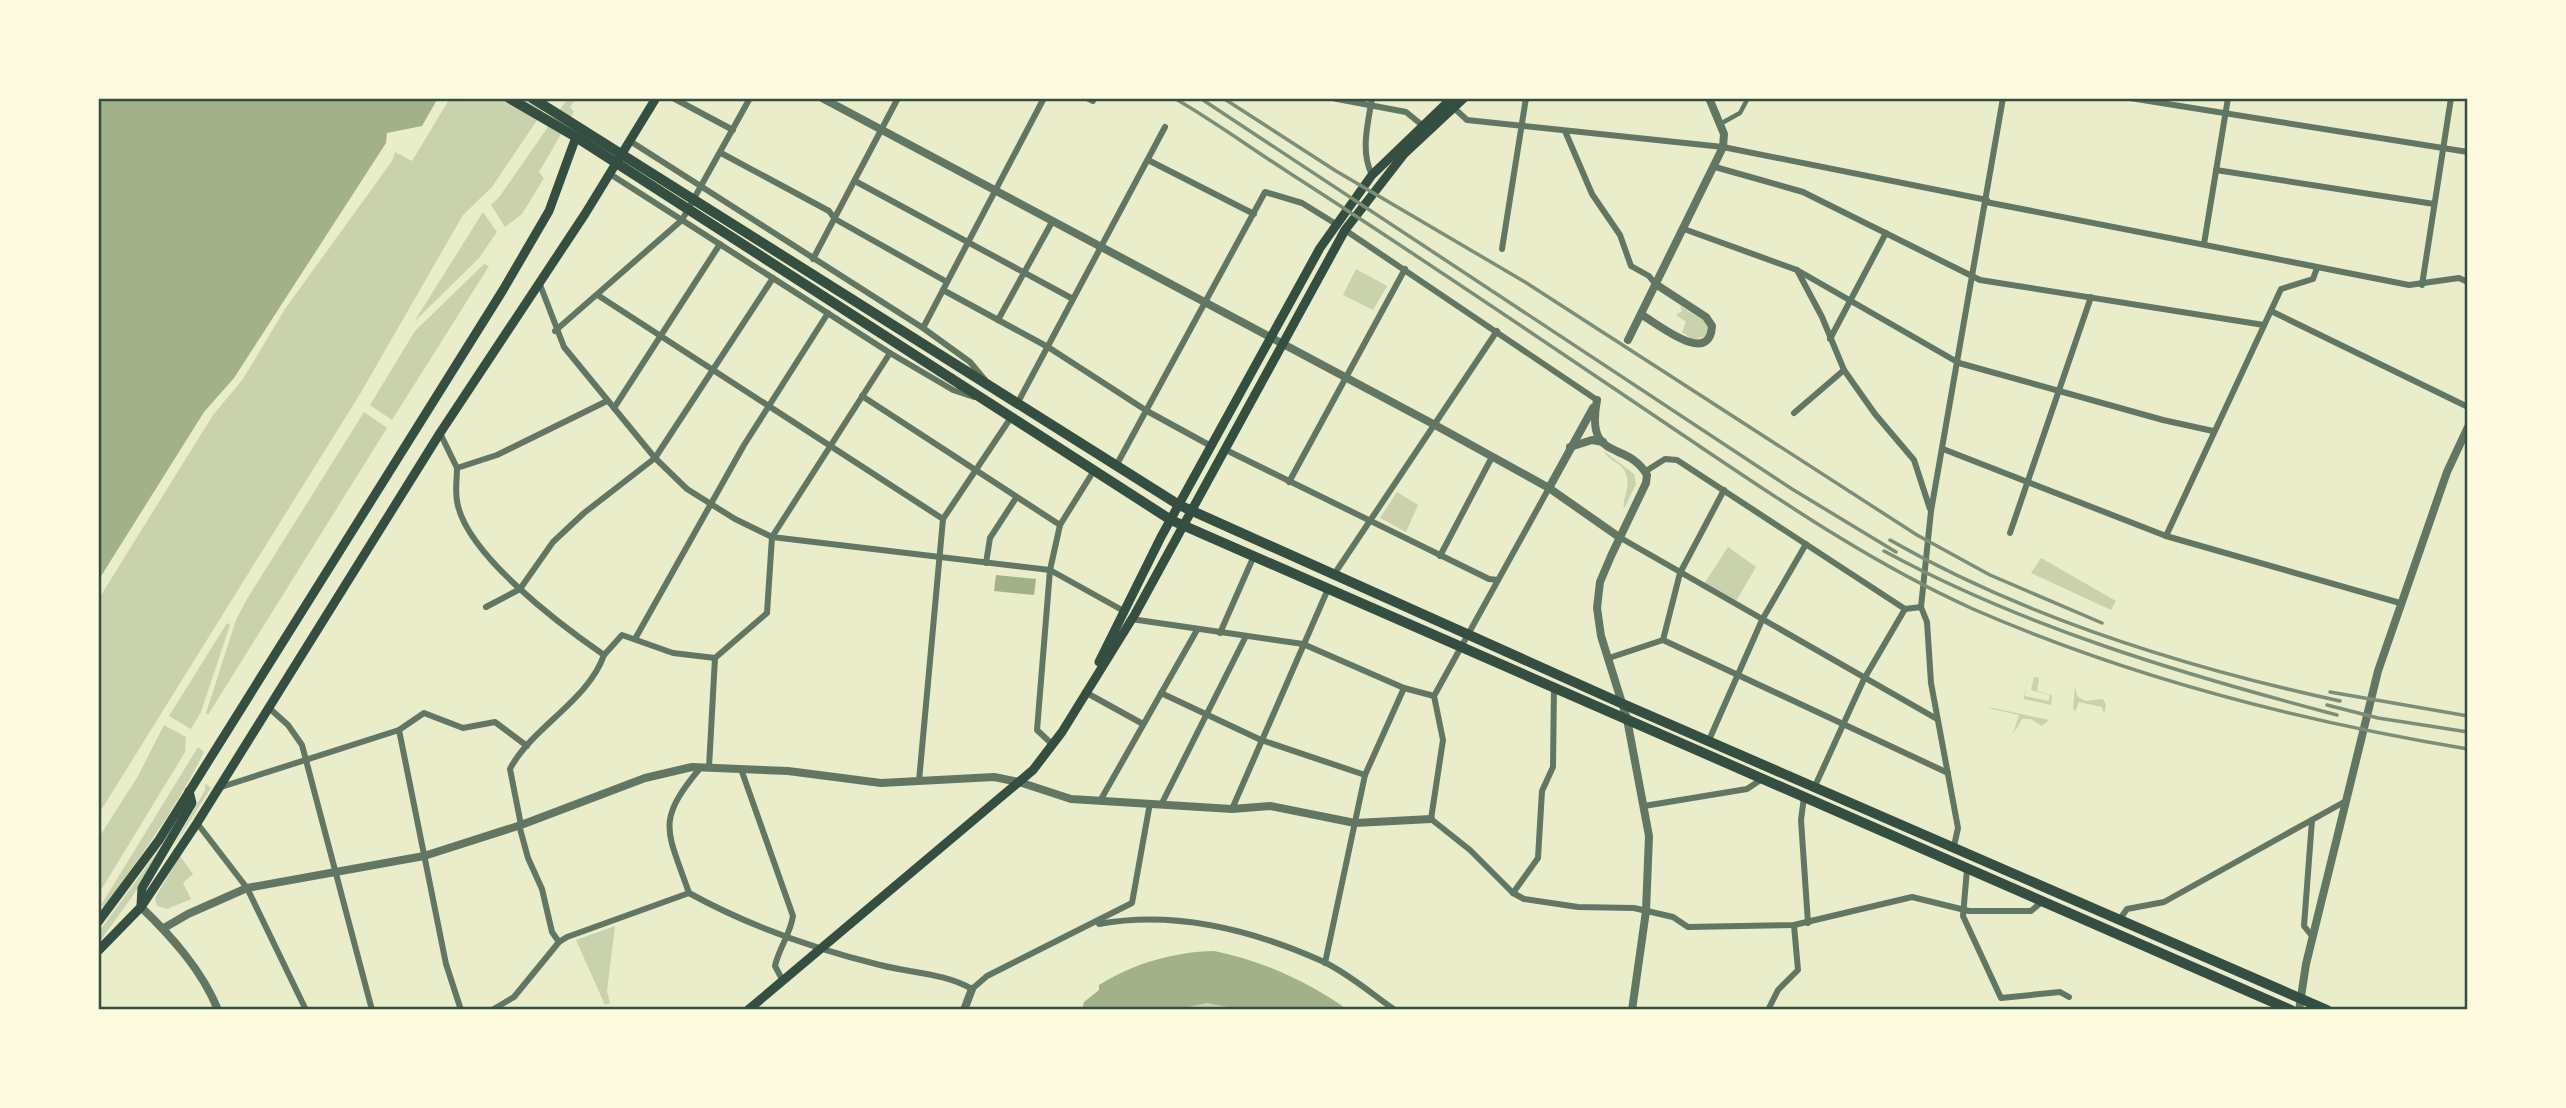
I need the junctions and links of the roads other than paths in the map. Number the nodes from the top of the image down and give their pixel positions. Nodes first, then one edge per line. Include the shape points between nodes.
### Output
1 (509, 98) edge
2 (532, 98) edge
3 (656, 98) edge
4 (673, 98) edge
5 (750, 98) edge
6 (821, 98) edge
7 (898, 98) edge
8 (1044, 98) edge
9 (1332, 98) edge
10 (1372, 98) edge
11 (1464, 98) edge
12 (1526, 98) edge
13 (1709, 98) edge
14 (1748, 98) edge
15 (2003, 98) edge
16 (2130, 98) edge
17 (2228, 98) edge
18 (2452, 98) edge
19 (1453, 103) edge
20 (1370, 108) junction
21 (2226, 113) junction
22 (1720, 124) junction
23 (1422, 125) junction
24 (1522, 126) junction
25 (1165, 127) dead end
26 (733, 130) junction
27 (881, 130) junction
28 (1565, 131) junction
29 (578, 132) junction
30 (630, 141) junction
31 (1723, 147) junction
32 (2444, 149) junction
33 (2468, 152) edge
34 (721, 153) junction
35 (1148, 160) junction
36 (1715, 167) junction
37 (2216, 170) junction
38 (610, 174) junction
39 (1372, 175) junction
40 (855, 181) junction
41 (702, 188) junction
42 (995, 191) junction
43 (1986, 201) junction
44 (2434, 204) junction
45 (1254, 214) junction
46 (835, 219) junction
47 (682, 220) junction
48 (1052, 222) junction
49 (1336, 224) junction
50 (1684, 229) junction
51 (1345, 230) junction
52 (1886, 233) junction
53 (968, 242) junction
54 (720, 244) junction
55 (2204, 244) junction
56 (1101, 248) junction
57 (1502, 249) dead end
58 (813, 259) junction
59 (2317, 268) junction
60 (1405, 269) junction
61 (1797, 270) junction
62 (1024, 272) junction
63 (773, 278) junction
64 (1973, 278) junction
65 (538, 280) junction
66 (947, 282) junction
67 (2468, 282) edge
68 (1657, 285) junction
69 (2422, 285) junction
70 (943, 290) junction
71 (598, 296) junction
72 (2091, 298) junction
73 (1073, 299) junction
74 (1852, 299) junction
75 (1205, 304) junction
76 (2271, 311) junction
77 (828, 313) junction
78 (1642, 314) junction
79 (998, 320) junction
80 (2264, 325) junction
81 (923, 328) junction
82 (555, 331) junction
83 (1497, 331) junction
84 (660, 337) junction
85 (1270, 338) junction
86 (1830, 339) junction
87 (1628, 340) dead end
88 (1281, 344) junction
89 (1048, 347) junction
90 (890, 354) junction
91 (1959, 363) junction
92 (713, 370) junction
93 (1844, 370) junction
94 (1345, 378) junction
95 (990, 387) junction
96 (2059, 391) junction
97 (862, 396) junction
98 (982, 400) junction
99 (1597, 400) junction
100 (607, 401) junction
101 (1017, 404) junction
102 (768, 405) junction
103 (2468, 407) edge
104 (614, 408) junction
105 (1147, 411) junction
106 (1794, 413) dead end
107 (1010, 419) junction
108 (1434, 425) junction
109 (2468, 427) edge
110 (2213, 431) junction
111 (440, 433) junction
112 (1603, 442) junction
113 (831, 445) junction
114 (1211, 446) junction
115 (1570, 447) junction
116 (1224, 449) junction
117 (1943, 449) junction
118 (1492, 457) junction
119 (655, 458) junction
120 (1115, 466) junction
121 (457, 468) junction
122 (975, 471) junction
123 (1646, 471) junction
124 (1093, 472) junction
125 (1289, 482) junction
126 (2028, 482) junction
127 (1549, 488) junction
128 (1724, 490) junction
129 (1016, 498) junction
130 (710, 503) junction
131 (1179, 505) junction
132 (1191, 511) junction
133 (1931, 511) junction
134 (943, 519) junction
135 (1171, 520) junction
136 (1371, 522) junction
137 (1060, 525) junction
138 (1183, 526) junction
139 (2010, 533) dead end
140 (2166, 536) junction
141 (772, 537) junction
142 (1619, 537) junction
143 (1806, 544) junction
144 (1440, 555) junction
145 (939, 558) junction
146 (1253, 558) junction
147 (986, 564) junction
148 (1050, 570) junction
149 (1680, 573) junction
150 (1333, 576) junction
151 (1498, 580) junction
152 (520, 589) junction
153 (1328, 589) junction
154 (2400, 603) junction
155 (485, 607) dead end
156 (1921, 607) junction
157 (1905, 609) junction
158 (1122, 610) junction
159 (1132, 619) junction
160 (1762, 620) junction
161 (1197, 630) junction
162 (1220, 633) junction
163 (1470, 635) junction
164 (1246, 636) junction
165 (635, 639) junction
166 (1663, 640) junction
167 (1303, 644) junction
168 (1462, 647) junction
169 (604, 654) junction
170 (715, 658) junction
171 (1609, 658) junction
172 (1738, 675) junction
173 (1864, 678) junction
174 (1554, 687) junction
175 (1404, 688) junction
176 (1085, 692) junction
177 (1161, 692) junction
178 (1434, 696) junction
179 (1623, 704) junction
180 (268, 706) junction
181 (1208, 715) junction
182 (1627, 719) junction
183 (1937, 719) junction
184 (1143, 724) junction
185 (1844, 724) junction
186 (399, 730) junction
187 (1261, 740) junction
188 (1709, 740) junction
189 (527, 746) junction
190 (1053, 746) junction
191 (306, 759) junction
192 (705, 767) junction
193 (741, 769) junction
194 (1948, 773) junction
195 (1365, 775) junction
196 (1762, 779) junction
197 (919, 781) junction
198 (1019, 782) junction
199 (1815, 786) junction
200 (217, 788) junction
201 (189, 791) junction
202 (1804, 797) junction
203 (2348, 800) junction
204 (1100, 801) junction
205 (1150, 803) junction
206 (1162, 803) junction
207 (1644, 806) junction
208 (1232, 809) junction
209 (1431, 819) junction
210 (2312, 820) junction
211 (197, 823) junction
212 (1354, 823) junction
213 (520, 825) junction
214 (1954, 846) junction
215 (424, 856) junction
216 (1968, 869) junction
217 (335, 871) junction
218 (247, 888) junction
219 (689, 893) junction
220 (1513, 893) junction
221 (2043, 901) junction
222 (141, 906) junction
223 (1964, 910) junction
224 (1646, 911) junction
225 (2120, 919) junction
226 (98, 922) edge
227 (1808, 923) junction
228 (1094, 925) junction
229 (1794, 925) junction
230 (164, 928) junction
231 (2312, 936) junction
232 (789, 937) junction
233 (559, 942) junction
234 (824, 947) junction
235 (98, 951) edge
236 (1325, 963) junction
237 (783, 981) junction
238 (972, 989) junction
239 (2299, 996) junction
240 (2069, 997) dead end
241 (218, 1010) edge
242 (306, 1010) edge
243 (372, 1010) edge
244 (461, 1010) edge
245 (492, 1010) edge
246 (748, 1010) edge
247 (964, 1010) edge
248 (1395, 1010) edge
249 (1632, 1010) edge
250 (1769, 1010) edge
251 (2291, 1010) edge
252 (2299, 1010) edge
253 (2327, 1010) edge

1 - 29 main road
2 - 29 main road
3 - 30 main road
4 - 26 street
5 - 26 street
6 - 27 street
7 - 27 street
8 - 42 street
9 - 20 street
10 - 20 street
11 - 19 main road
12 - 24 street
13 - 22 street
14 - 22 street via 1740,113
15 - 43 street
16 - 21 street
17 - 21 street
18 - 32 street
19 - 23 main road
19 - 24 street via 1467,120
19 - 51 main road via 1404,154
20 - 23 street via 1406,112
20 - 39 street via 1365,161
21 - 32 street
21 - 37 street
22 - 31 street
23 - 39 main road
24 - 28 street
24 - 57 street
25 - 35 street
26 - 34 street
27 - 40 street
27 - 42 street
28 - 31 street
28 - 68 street via 1592,194 1620,235 1631,266
29 - 95 main road
29 - 98 main road
29 - 201 main road via 543,222
30 - 38 main road
30 - 41 street
31 - 36 street
31 - 43 street
32 - 33 street
32 - 44 street
34 - 41 street
34 - 46 street via 829,211
35 - 45 street
35 - 56 street
36 - 50 street
36 - 52 street via 1803,192
37 - 44 street
37 - 55 street
38 - 47 street
38 - 65 main road
39 - 49 main road
40 - 46 street
40 - 53 street
41 - 47 street
41 - 58 street
42 - 48 street
42 - 53 street
43 - 55 street
43 - 64 street
44 - 69 street
45 - 49 street via 1265,192 1302,203
45 - 75 street
46 - 58 street
46 - 66 street
47 - 54 street
47 - 71 street
48 - 56 street
48 - 62 street
49 - 85 main road
50 - 61 street
50 - 68 street
51 - 60 street
51 - 88 main road
52 - 64 street
52 - 74 street
53 - 62 street
53 - 66 street
54 - 63 street
54 - 84 street
55 - 59 street
56 - 73 street
56 - 75 street
58 - 81 street
59 - 69 street
59 - 76 street via 2313,279 2281,289
60 - 83 street
60 - 94 street
61 - 74 street
61 - 86 street
62 - 73 street
62 - 79 street
63 - 77 street
63 - 92 street
64 - 72 street
64 - 91 street
65 - 82 street
65 - 111 main road
66 - 70 street
67 - 69 street via 2459,278
68 - 78 street
68 - 78 street via 1706,317 1712,326 1708,339 1692,344
70 - 79 street
70 - 81 street
71 - 82 street
71 - 84 street
72 - 80 street
72 - 96 street
73 - 89 street
74 - 86 street
74 - 91 street
75 - 85 street
75 - 105 street
76 - 80 street
76 - 103 street
77 - 90 street
77 - 102 street
78 - 87 street
79 - 89 street
80 - 110 street
81 - 95 street via 970,362
82 - 100 street
83 - 99 street
83 - 108 street
84 - 92 street
84 - 104 street
85 - 88 street
85 - 114 main road
86 - 93 street
88 - 94 street
88 - 116 main road
89 - 101 street
89 - 105 street
90 - 97 street
90 - 98 street via 954,390
91 - 96 street
91 - 117 street
92 - 102 street
92 - 119 street
93 - 106 street
93 - 133 street via 1914,460
94 - 108 street
94 - 125 street
95 - 101 main road
96 - 110 street
96 - 126 street
97 - 113 street
97 - 122 street
98 - 107 main road
99 - 112 street via 1593,424
99 - 115 street
100 - 104 street
100 - 121 street via 497,455
101 - 120 main road
102 - 113 street
102 - 130 street
104 - 119 street
105 - 114 street
105 - 120 street
107 - 122 street
107 - 124 main road
108 - 118 street
108 - 136 street
109 - 154 street
110 - 140 street
111 - 121 street
111 - 180 main road
112 - 115 street via 1592,440
112 - 123 street
113 - 134 street
113 - 141 street
114 - 131 main road
115 - 127 street
116 - 125 street
116 - 132 main road
117 - 126 street
117 - 133 street
118 - 127 street
118 - 144 street
119 - 130 street via 687,489
119 - 152 street via 553,542
120 - 131 main road
121 - 152 street via 457,501 463,517 481,546
122 - 129 street
122 - 134 street
123 - 128 street via 1665,460 1677,460
123 - 142 street via 1646,483
124 - 135 main road
124 - 137 street
125 - 136 street
126 - 139 street
126 - 140 street
127 - 142 street
127 - 151 street
128 - 143 street
128 - 149 street
129 - 137 street
129 - 147 street via 990,538
130 - 141 street
130 - 165 street
131 - 132 main road
131 - 135 main road
132 - 138 main road
132 - 150 main road
133 - 156 street
134 - 145 street
135 - 138 main road
135 - 158 main road
136 - 144 street
136 - 150 street
137 - 148 street
138 - 146 main road
138 - 159 main road
140 - 154 street
141 - 145 street
141 - 170 street via 767,613
142 - 149 street
142 - 171 street via 1600,582 1597,608
143 - 157 street
143 - 160 street
144 - 151 street
145 - 147 street
145 - 197 street
146 - 153 main road
146 - 162 street
147 - 148 street
148 - 158 street
148 - 190 street via 1037,730
149 - 160 street
149 - 166 street
150 - 163 main road
151 - 163 street
152 - 155 street
152 - 169 street via 552,620
153 - 167 street
153 - 168 main road
154 - 203 street via 2378,671
156 - 157 street
156 - 183 street via 1927,622
157 - 173 street
158 - 176 main road
159 - 161 street
159 - 176 main road
160 - 172 street
160 - 173 street
161 - 162 street
161 - 177 street
162 - 164 street
163 - 168 street
163 - 179 main road
164 - 167 street
164 - 181 street
165 - 169 street via 622,635
165 - 170 street via 673,653
166 - 171 street
166 - 172 street
167 - 175 street
167 - 187 street
168 - 174 main road
168 - 178 street
169 - 189 street via 557,719
170 - 192 street
171 - 179 street
172 - 185 street
172 - 188 street
173 - 183 street
173 - 185 street
174 - 182 main road
174 - 220 street via 1553,767 1542,791 1538,858
175 - 178 street
175 - 195 street
176 - 184 street
176 - 190 main road
177 - 181 street
177 - 184 street
178 - 209 street via 1443,740
179 - 182 street
179 - 188 main road
180 - 191 street via 297,736
180 - 200 main road
181 - 187 street
181 - 206 street
182 - 196 main road
182 - 207 street
183 - 194 street
184 - 204 street
185 - 194 street
185 - 199 street
186 - 189 street via 424,713 463,728 495,722
186 - 191 street
186 - 215 street
187 - 195 street
187 - 208 street
188 - 199 main road
189 - 213 street via 510,769
190 - 198 main road
191 - 200 street
191 - 217 street
192 - 193 street
192 - 213 street via 645,778
192 - 219 street via 675,801 668,819
193 - 197 street via 872,782
193 - 232 street via 785,886 793,916
194 - 214 street via 1958,828
195 - 212 street
196 - 202 main road
196 - 207 street via 1748,789
197 - 198 street via 994,778
198 - 204 street via 1059,797
198 - 234 main road
199 - 214 main road
200 - 211 main road
201 - 222 main road via 192,803 142,888
201 - 226 main road
202 - 216 main road
202 - 227 street via 1801,820
203 - 210 street
203 - 231 street
204 - 205 street
205 - 206 street
205 - 228 street via 1132,903
206 - 208 street
207 - 224 street via 1650,862
208 - 212 street via 1270,806
209 - 212 street
209 - 220 street
210 - 225 street via 2164,902 2127,909
210 - 231 street via 2304,926
211 - 218 street
211 - 222 main road
212 - 236 street
213 - 215 street
213 - 233 street
214 - 225 main road
215 - 217 street
215 - 244 street via 446,964
216 - 221 main road
216 - 223 street
217 - 218 street
217 - 243 street
218 - 230 street
218 - 242 street
219 - 232 street
219 - 233 street
220 - 224 street via 1524,899 1577,907
221 - 223 street via 2031,911
221 - 251 main road
222 - 230 street
222 - 235 main road
223 - 227 street via 1912,898
223 - 240 street via 2001,998 2060,992
224 - 229 street via 1706,929
224 - 249 street
225 - 239 main road
227 - 229 street
228 - 236 street via 1135,917 1186,919 1243,933
228 - 238 street via 987,976
229 - 250 street via 1798,970 1778,990
230 - 241 street via 201,977
231 - 239 street
232 - 234 street
232 - 237 street via 775,966
233 - 245 street via 514,997
234 - 237 main road
234 - 238 street via 879,965 956,980
236 - 248 street
237 - 246 main road
238 - 247 street
239 - 252 street
239 - 253 main road

